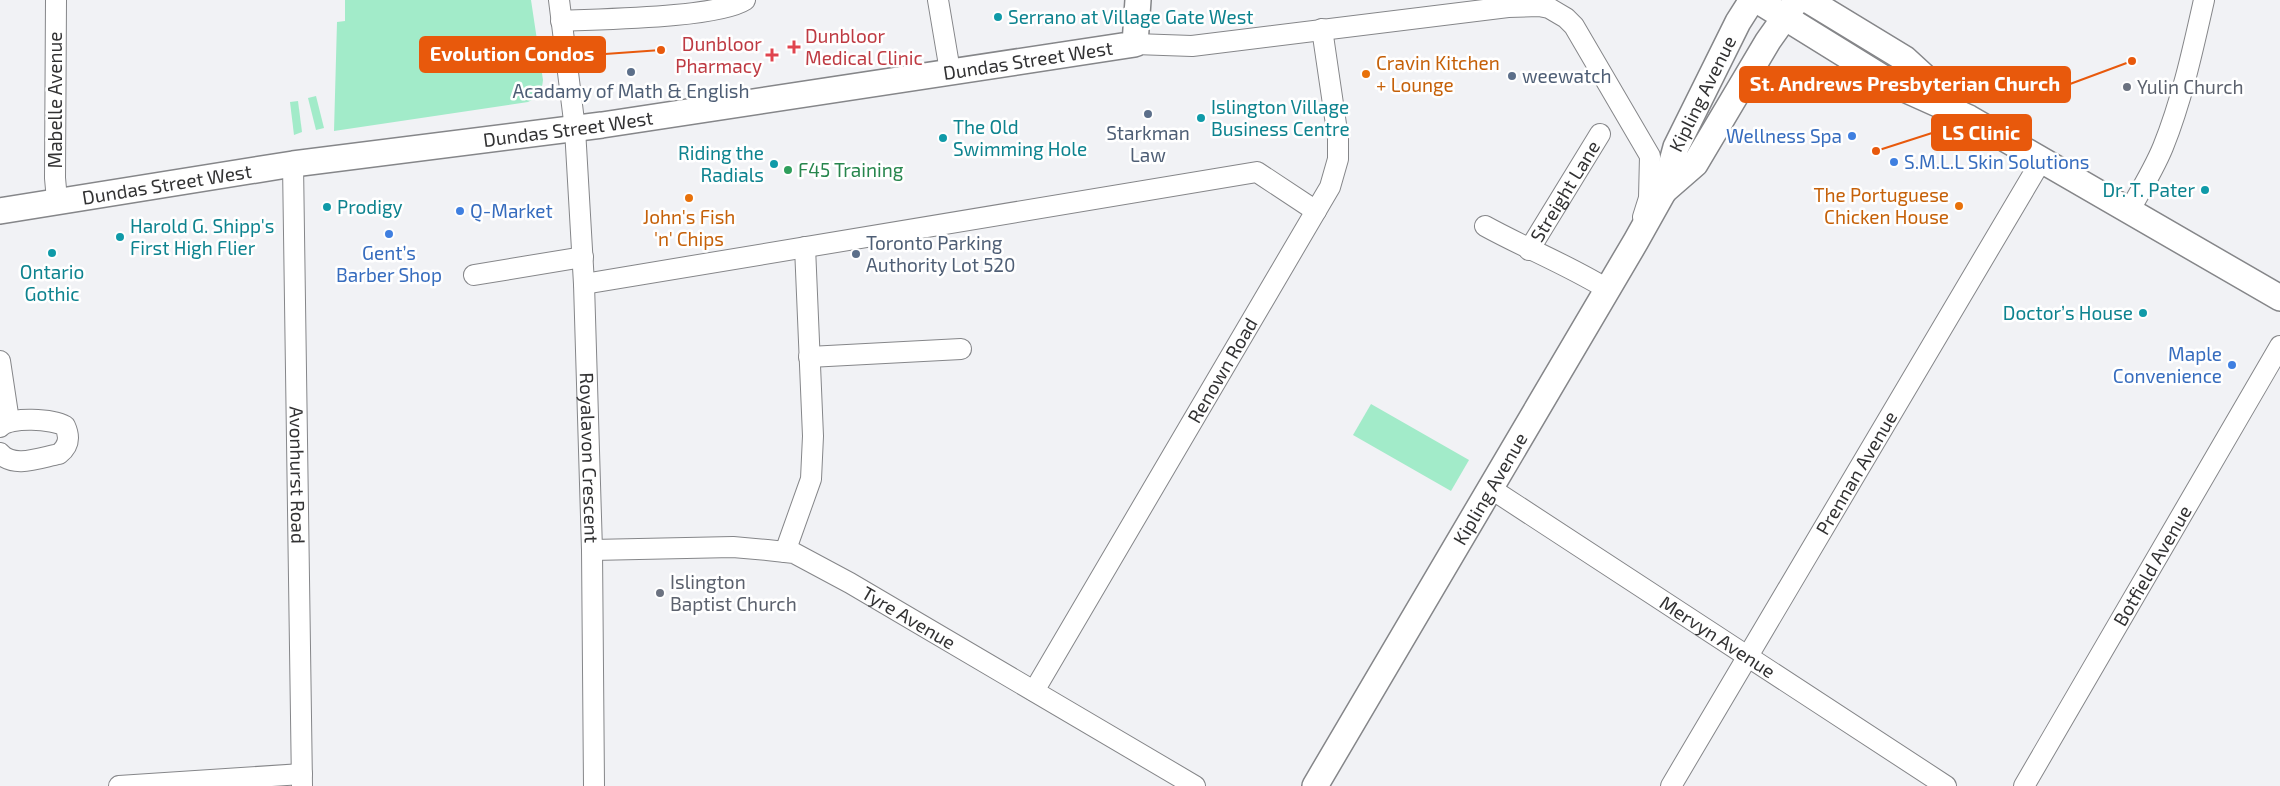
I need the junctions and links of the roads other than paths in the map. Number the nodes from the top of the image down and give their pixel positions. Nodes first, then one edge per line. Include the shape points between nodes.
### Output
1 (39, 0) edge
2 (559, 0) edge
3 (709, 0) edge
4 (745, 0) edge
5 (938, 0) edge
6 (1138, 0) edge
7 (1752, 0) edge
8 (1757, 0) edge
9 (1808, 0) edge
10 (2204, 0) edge
11 (1488, 4) edge
12 (56, 6) edge
13 (1791, 9) edge
14 (687, 13) junction
15 (561, 21) junction
16 (1322, 30) junction
17 (1135, 44) junction
18 (950, 71) junction
19 (1969, 118) junction
20 (575, 129) junction
21 (1600, 134) dead end
22 (2041, 161) junction
23 (293, 164) junction
24 (1664, 191) junction
25 (57, 200) junction
26 (0, 211) edge
27 (1316, 211) junction
28 (2129, 211) junction
29 (1485, 226) dead end
30 (1636, 241) junction
31 (804, 247) junction
32 (1529, 250) junction
33 (583, 258) junction
34 (474, 275) dead end
35 (584, 284) junction
36 (1608, 289) junction
37 (2280, 298) edge
38 (2280, 346) edge
39 (961, 349) dead end
40 (810, 357) junction
41 (0, 361) edge
42 (4, 424) edge
43 (0, 453) edge
44 (1490, 488) junction
45 (592, 550) junction
46 (786, 552) junction
47 (1748, 656) junction
48 (1034, 691) junction
49 (302, 780) edge
50 (119, 786) edge
51 (594, 786) edge
52 (1195, 786) edge
53 (1315, 786) edge
54 (1671, 786) edge
55 (1946, 786) edge
56 (2024, 786) edge

1 - 12 street
2 - 15 street, Royalavon Crescent
3 - 14 street
4 - 14 street via 737,5
5 - 18 street
6 - 17 main road, Dundas Street West
7 - 24 main road, Kipling Avenue via 1676,148
8 - 13 main road
9 - 19 main road via 1905,58
10 - 28 street via 2173,119 2156,162
11 - 16 street, Dundas Street West
11 - 30 street, Dundas Street West via 1549,8 1566,18 1577,31 1650,156 1649,198
12 - 25 street, Mabelle Avenue
13 - 19 main road via 1891,83
13 - 24 main road, Kipling Avenue via 1768,41 1695,164
14 - 15 street
15 - 20 street, Royalavon Crescent
16 - 17 street, Dundas Street West via 1192,46
16 - 27 street, Renown Road via 1338,138 1338,159 1330,187
17 - 18 main road, Dundas Street West
18 - 20 main road, Dundas Street West
19 - 22 main road
20 - 23 main road, Dundas Street West
20 - 33 street, Royalavon Crescent
21 - 32 street, Streight Lane
22 - 28 main road
22 - 47 street, Prennan Avenue
23 - 25 main road, Dundas Street West
23 - 49 street, Avonhurst Road
24 - 30 main road, Kipling Avenue
25 - 26 main road, Dundas Street West
27 - 31 street via 1257,172
27 - 48 street, Renown Road
28 - 37 main road
29 - 32 street, Streight Lane
30 - 36 main road, Kipling Avenue
31 - 35 street
31 - 40 street
32 - 36 street, Streight Lane
33 - 34 street
33 - 35 street, Royalavon Crescent
35 - 45 street, Royalavon Crescent
36 - 44 main road, Kipling Avenue
38 - 56 street, Botfield Avenue
39 - 40 street
40 - 46 street via 811,479
41 - 42 street
42 - 43 street via 53,420 65,426 67,444 59,454 20,461 8,460
44 - 47 street, Mervyn Avenue
44 - 53 main road, Kipling Avenue
45 - 46 street, Tyre Avenue via 734,547
45 - 51 street, Royalavon Crescent
46 - 48 street, Tyre Avenue via 850,583
47 - 54 street, Prennan Avenue
47 - 55 street, Mervyn Avenue
48 - 52 street, Tyre Avenue
49 - 50 street

